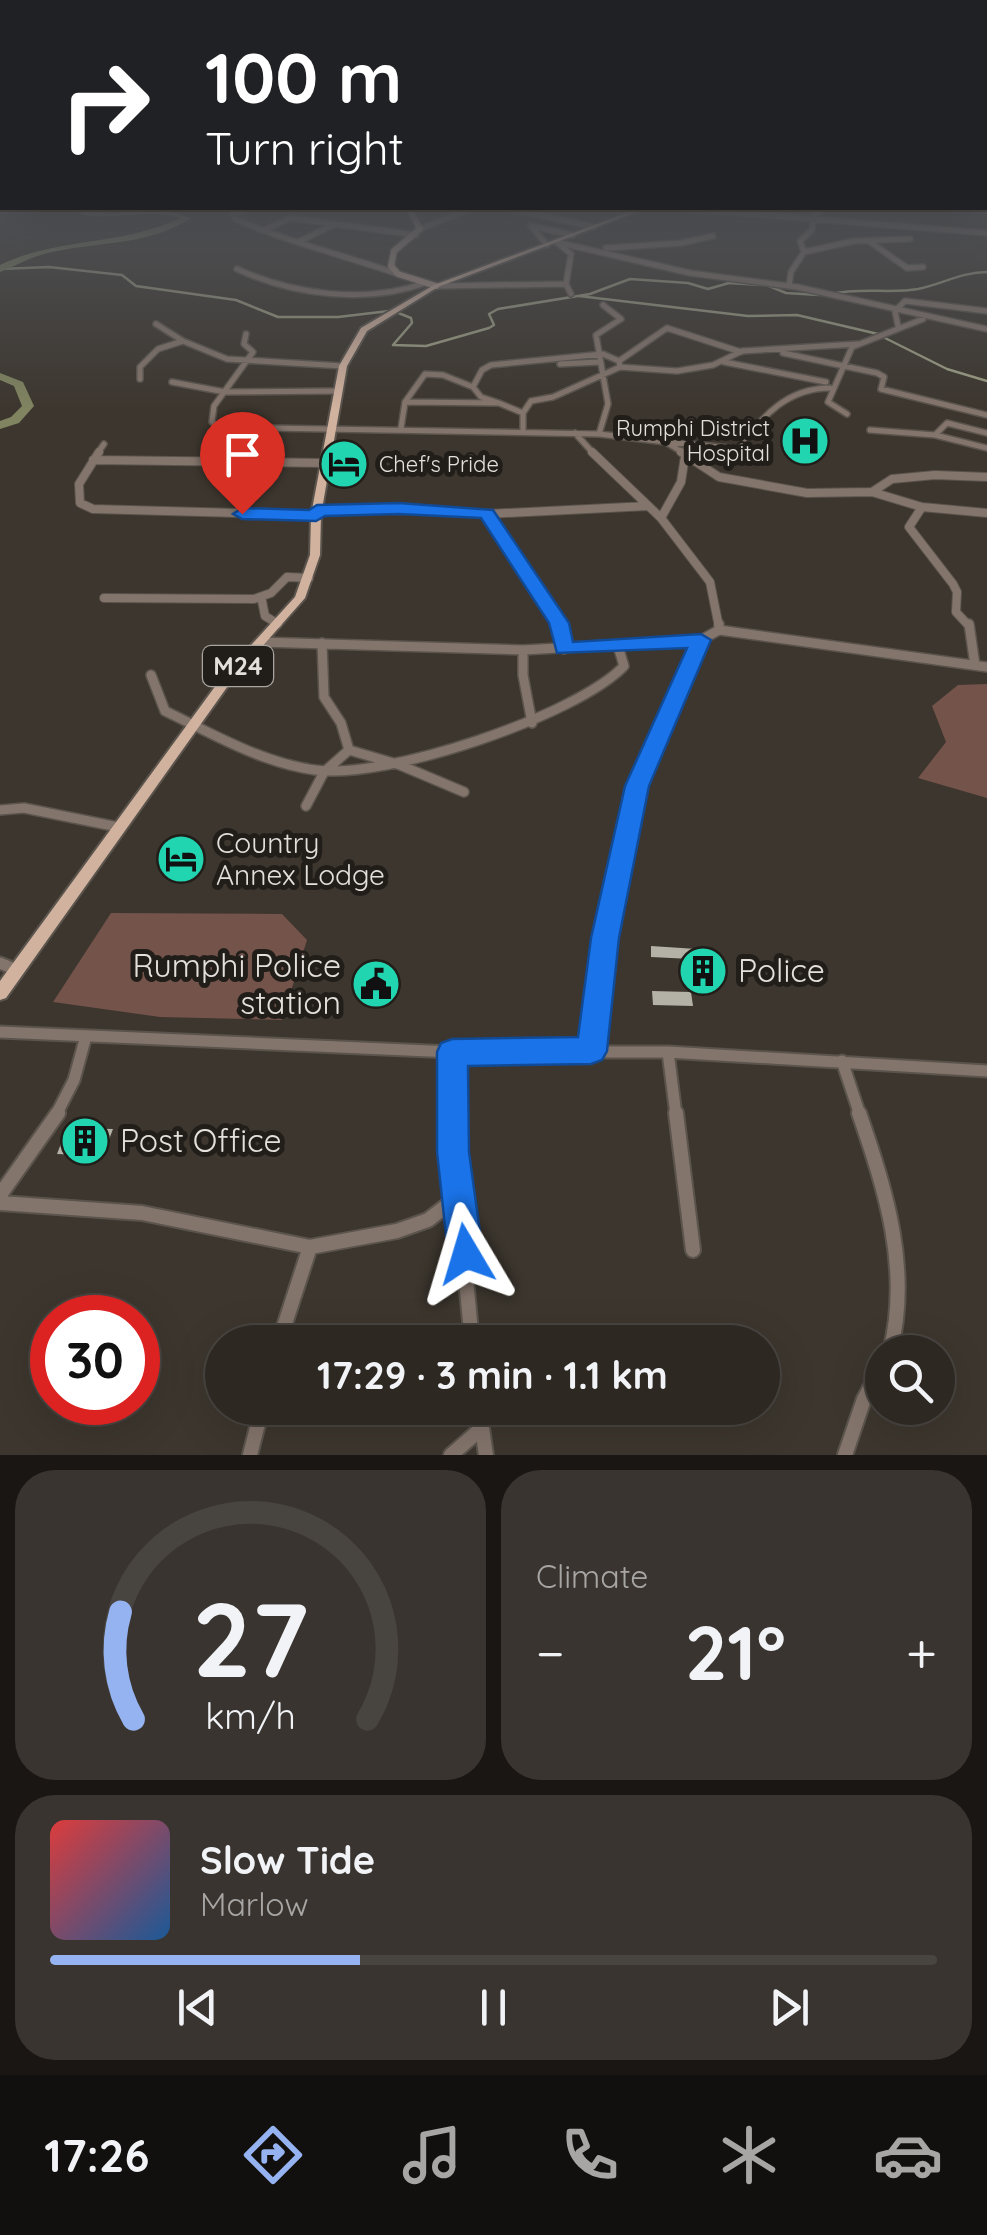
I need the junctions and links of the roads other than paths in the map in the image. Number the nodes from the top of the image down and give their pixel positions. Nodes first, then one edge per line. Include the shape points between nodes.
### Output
1 (250, 275) edge
2 (401, 275) edge
3 (466, 275) edge
4 (568, 275) edge
5 (711, 275) edge
6 (791, 275) edge
7 (425, 282) junction
8 (566, 284) junction
9 (436, 286) junction
10 (789, 286) junction
11 (571, 294) dead end
12 (603, 305) dead end
13 (895, 311) junction
14 (987, 312) edge
15 (925, 318) junction
16 (156, 324) dead end
17 (898, 326) junction
18 (987, 330) edge
19 (246, 334) dead end
20 (880, 335) joint
21 (183, 342) junction
22 (858, 344) junction
23 (741, 352) junction
24 (774, 352) junction
25 (602, 358) junction
26 (245, 362) junction
27 (722, 362) junction
28 (620, 364) junction
29 (343, 366) junction
30 (846, 366) junction
31 (602, 378) junction
32 (140, 380) dead end
33 (172, 382) dead end
34 (832, 384) junction
35 (474, 386) junction
36 (338, 391) junction
37 (225, 392) junction
38 (405, 402) junction
39 (499, 403) junction
40 (956, 408) junction
41 (523, 413) junction
42 (847, 414) dead end
43 (987, 415) edge
44 (947, 423) junction
45 (333, 427) junction
46 (402, 428) junction
47 (870, 430) dead end
48 (972, 430) junction
49 (523, 432) junction
50 (575, 433) junction
51 (987, 433) edge
52 (598, 434) junction
53 (935, 435) junction
54 (666, 442) junction
55 (961, 443) junction
56 (104, 444) dead end
57 (987, 448) edge
58 (685, 456) junction
59 (93, 460) junction
60 (325, 463) junction
61 (987, 477) edge
62 (872, 492) junction
63 (648, 506) junction
64 (922, 507) junction
65 (317, 513) junction
66 (987, 513) edge
67 (487, 514) junction
68 (661, 518) junction
69 (309, 578) junction
70 (104, 598) dead end
71 (262, 601) junction
72 (278, 624) junction
73 (719, 630) junction
74 (701, 640) junction
75 (260, 642) junction
76 (322, 643) junction
77 (618, 646) junction
78 (564, 649) junction
79 (523, 650) junction
80 (975, 665) junction
81 (987, 667) edge
82 (151, 676) dead end
83 (532, 723) junction
84 (192, 724) junction
85 (349, 750) junction
86 (388, 762) junction
87 (324, 772) junction
88 (464, 792) dead end
89 (306, 806) dead end
90 (0, 810) edge
91 (118, 826) junction
92 (0, 963) edge
93 (16, 970) junction
94 (0, 993) edge
95 (0, 1032) edge
96 (86, 1036) junction
97 (591, 1051) junction
98 (452, 1052) junction
99 (668, 1052) junction
100 (842, 1061) junction
101 (987, 1071) edge
102 (458, 1198) junction
103 (0, 1199) edge
104 (310, 1246) junction
105 (693, 1250) dead end
106 (284, 1325) edge
107 (469, 1325) edge
108 (896, 1335) edge
109 (865, 1397) edge
110 (258, 1425) edge
111 (482, 1425) edge
112 (482, 1428) junction
113 (250, 1455) edge
114 (451, 1455) edge
115 (486, 1455) edge
116 (845, 1455) edge

1 - 7 street via 364,296
2 - 7 street
3 - 9 main road, M24
4 - 8 street
5 - 10 street
6 - 10 street
7 - 9 street
8 - 9 street
8 - 11 street
9 - 29 main road, M24 via 364,330
10 - 13 street
12 - 25 street via 621,320 596,335
13 - 14 street via 904,302
13 - 15 street
13 - 17 street
15 - 17 street
15 - 18 street
16 - 21 street
17 - 20 street
19 - 26 street via 244,344 254,350
20 - 22 street
21 - 26 street
21 - 32 street via 151,352
22 - 24 street
22 - 30 street
23 - 24 street
23 - 27 street
23 - 28 street via 667,328
24 - 30 street
25 - 28 street
25 - 31 street
25 - 35 street via 497,364 482,370
26 - 29 street
26 - 37 street
27 - 28 street via 678,371
27 - 34 street
28 - 31 street
29 - 36 main road, M24
30 - 34 street
30 - 40 street via 883,375 881,388
31 - 41 street via 531,401
31 - 52 street via 608,404
33 - 37 street
34 - 42 street via 828,402
34 - 54 street via 771,406 740,448
35 - 38 street via 425,374
35 - 39 street via 481,397
36 - 37 street
36 - 45 main road, M24
37 - 45 street via 214,406 212,422 219,427
38 - 39 street
38 - 46 street
39 - 41 street
40 - 43 street
40 - 44 street
41 - 49 street
44 - 48 street
44 - 53 street
45 - 46 street
45 - 60 main road, M24
46 - 49 street
47 - 53 street
48 - 51 street
48 - 55 street
49 - 50 street
50 - 52 street
50 - 63 street
52 - 54 street
53 - 55 street
54 - 58 street
55 - 57 street
56 - 59 street
58 - 62 street via 719,476 776,491
58 - 68 street via 681,482
59 - 60 street
59 - 65 street via 78,495 93,509
60 - 65 main road, M24
61 - 62 street via 892,479
62 - 64 street
63 - 67 street
63 - 68 street
64 - 66 street
64 - 80 street via 909,527 957,592 956,612 970,625
65 - 67 street via 399,508
65 - 69 main road, M24
67 - 78 street via 559,623
68 - 73 street via 712,582
69 - 71 street via 287,578
69 - 72 main road, M24
70 - 71 street
71 - 72 street via 268,620
72 - 75 main road, M24
73 - 74 street
73 - 80 street
74 - 77 street
74 - 97 street via 637,786 605,938
75 - 76 street
75 - 84 main road, M24
76 - 79 street
76 - 85 street via 324,697
77 - 78 street
77 - 83 street via 624,666 616,677
78 - 79 street
79 - 83 street
80 - 81 street
82 - 84 street via 165,711
83 - 86 street
84 - 87 street via 247,750
84 - 91 main road, M24
85 - 86 street
85 - 87 street
86 - 87 street
86 - 88 street
87 - 89 street
90 - 91 street via 24,808
91 - 93 main road, M24
92 - 93 street
93 - 94 main road, M24
95 - 96 street
96 - 98 street
96 - 103 street via 56,1117
97 - 98 street
97 - 99 street
98 - 102 street
99 - 100 street
99 - 105 street
100 - 101 street
100 - 108 street via 891,1222
102 - 104 street via 428,1220 397,1231
102 - 107 street
103 - 104 street via 142,1213
104 - 106 street
109 - 116 street
110 - 113 street
111 - 112 street
112 - 114 street
112 - 115 street

